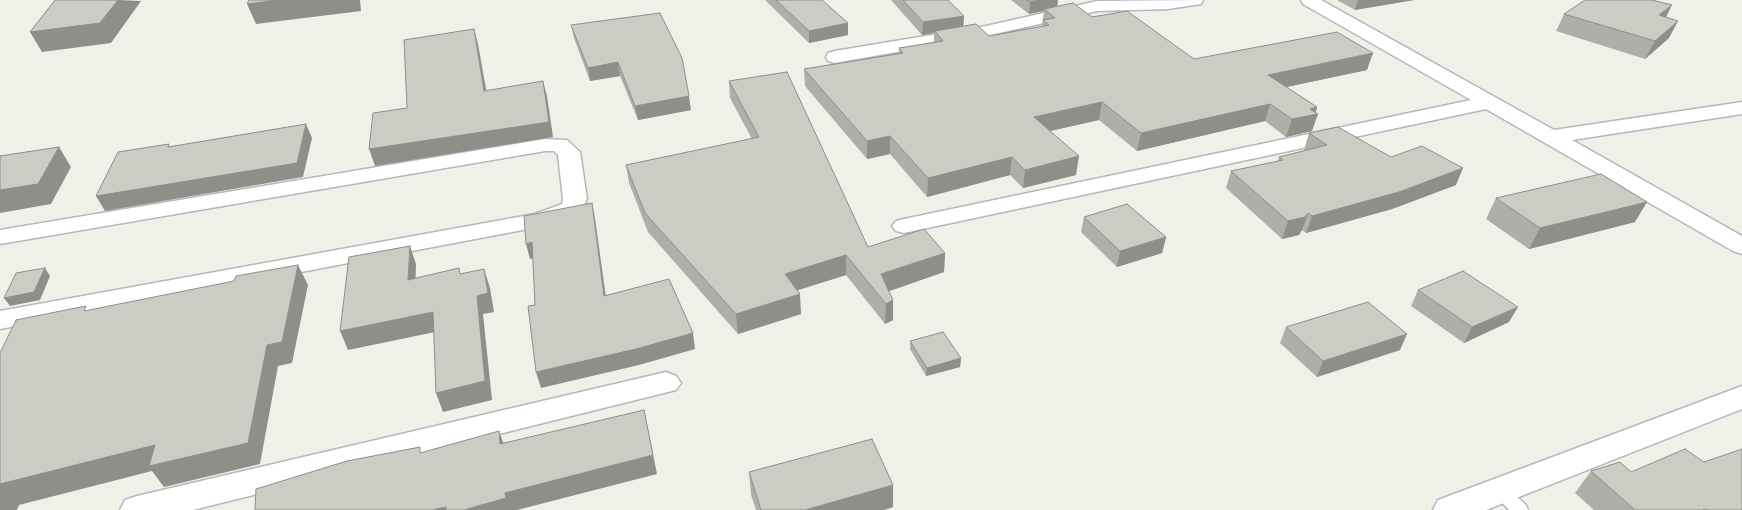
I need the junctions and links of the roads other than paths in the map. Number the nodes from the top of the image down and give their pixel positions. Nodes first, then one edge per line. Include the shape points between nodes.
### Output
1 (1196, 0) edge
2 (1310, 0) edge
3 (835, 57) dead end
4 (1491, 102) junction
5 (1742, 108) edge
6 (1552, 137) junction
7 (904, 226) dead end
8 (0, 237) edge
9 (1742, 246) edge
10 (0, 320) edge
11 (666, 384) dead end
12 (1742, 397) edge
13 (1510, 501) edge
14 (137, 510) edge
15 (1450, 510) edge

1 - 3 street via 1097,6 986,31
2 - 4 street
4 - 6 street
4 - 7 street
5 - 6 street
6 - 9 street
8 - 10 street via 545,145 559,145 569,152 575,199 572,208 541,220
11 - 14 street
12 - 13 street
13 - 15 street

